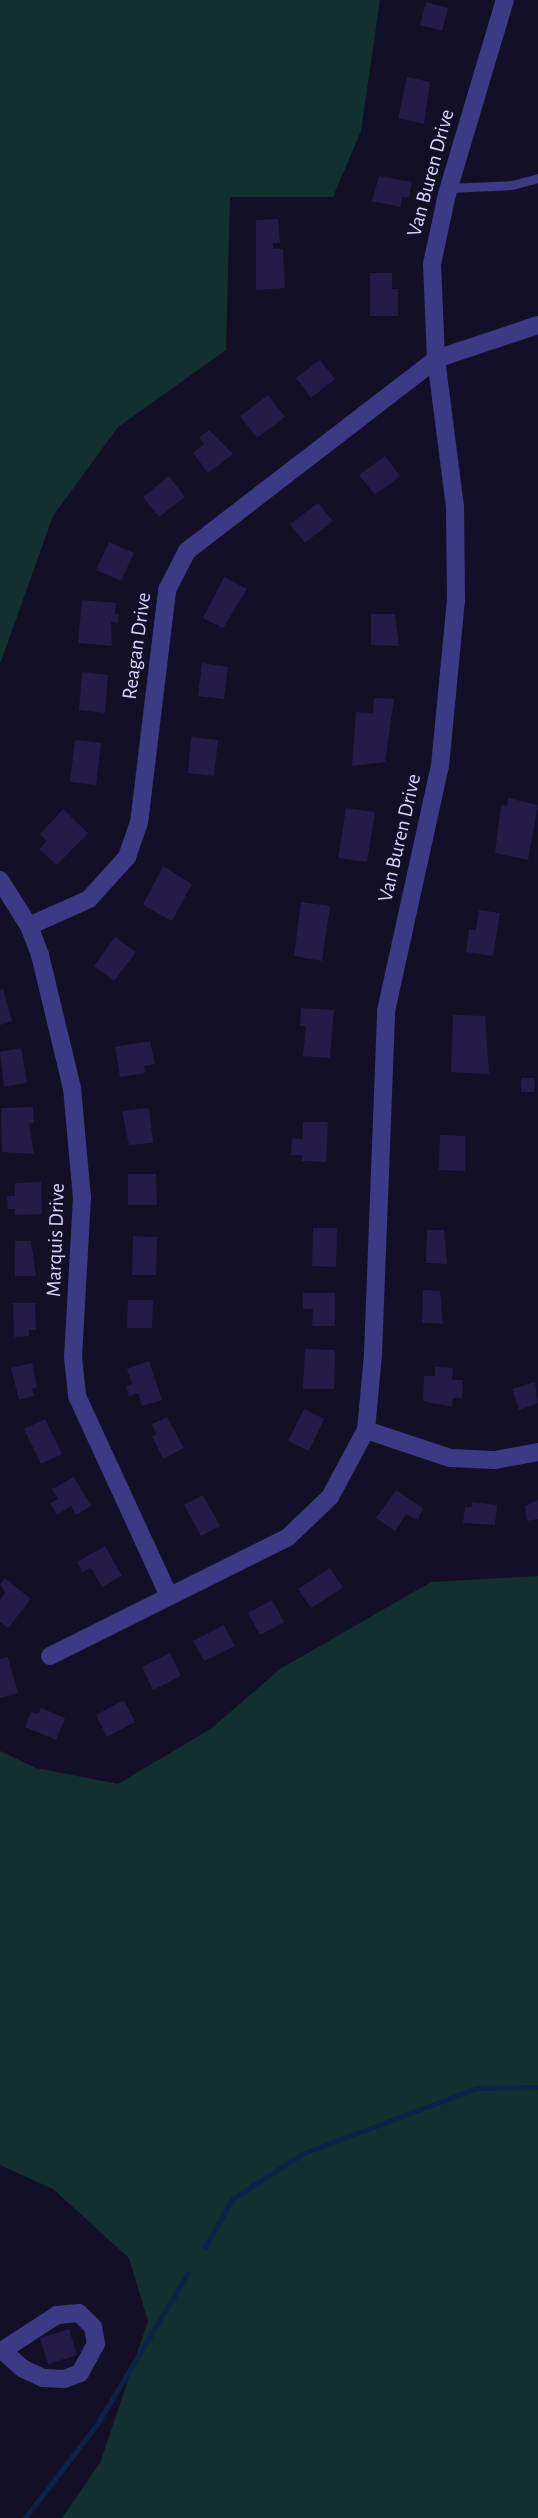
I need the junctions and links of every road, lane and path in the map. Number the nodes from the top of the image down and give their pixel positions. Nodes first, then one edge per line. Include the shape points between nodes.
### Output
1 (505, 0) edge
2 (538, 178) edge
3 (449, 188) junction
4 (538, 325) edge
5 (436, 359) junction
6 (0, 880) edge
7 (29, 926) junction
8 (366, 1430) junction
9 (538, 1452) edge
10 (169, 1596) junction
11 (50, 1656) dead end
12 (1, 2351) edge

1 - 3 street, Van Buren Drive
2 - 3 lane via 512,185
3 - 5 street, Van Buren Drive via 432,264
4 - 5 street, Reagan Drive
5 - 7 street, Reagan Drive via 218,526 176,565 163,612 135,839 104,887 74,908
5 - 8 street, Van Buren Drive via 457,537 451,672 435,793 386,1011
6 - 7 street, Marquis Drive
7 - 10 street, Marquis Drive via 51,993 77,1119 82,1198 73,1357 77,1396
8 - 9 street via 450,1458 495,1460
8 - 10 street, Van Buren Drive via 330,1497 302,1527 273,1547
10 - 11 street, Van Buren Drive
12 - 12 street via 57,2315 79,2313 93,2327 96,2344 80,2373 64,2379 43,2378

